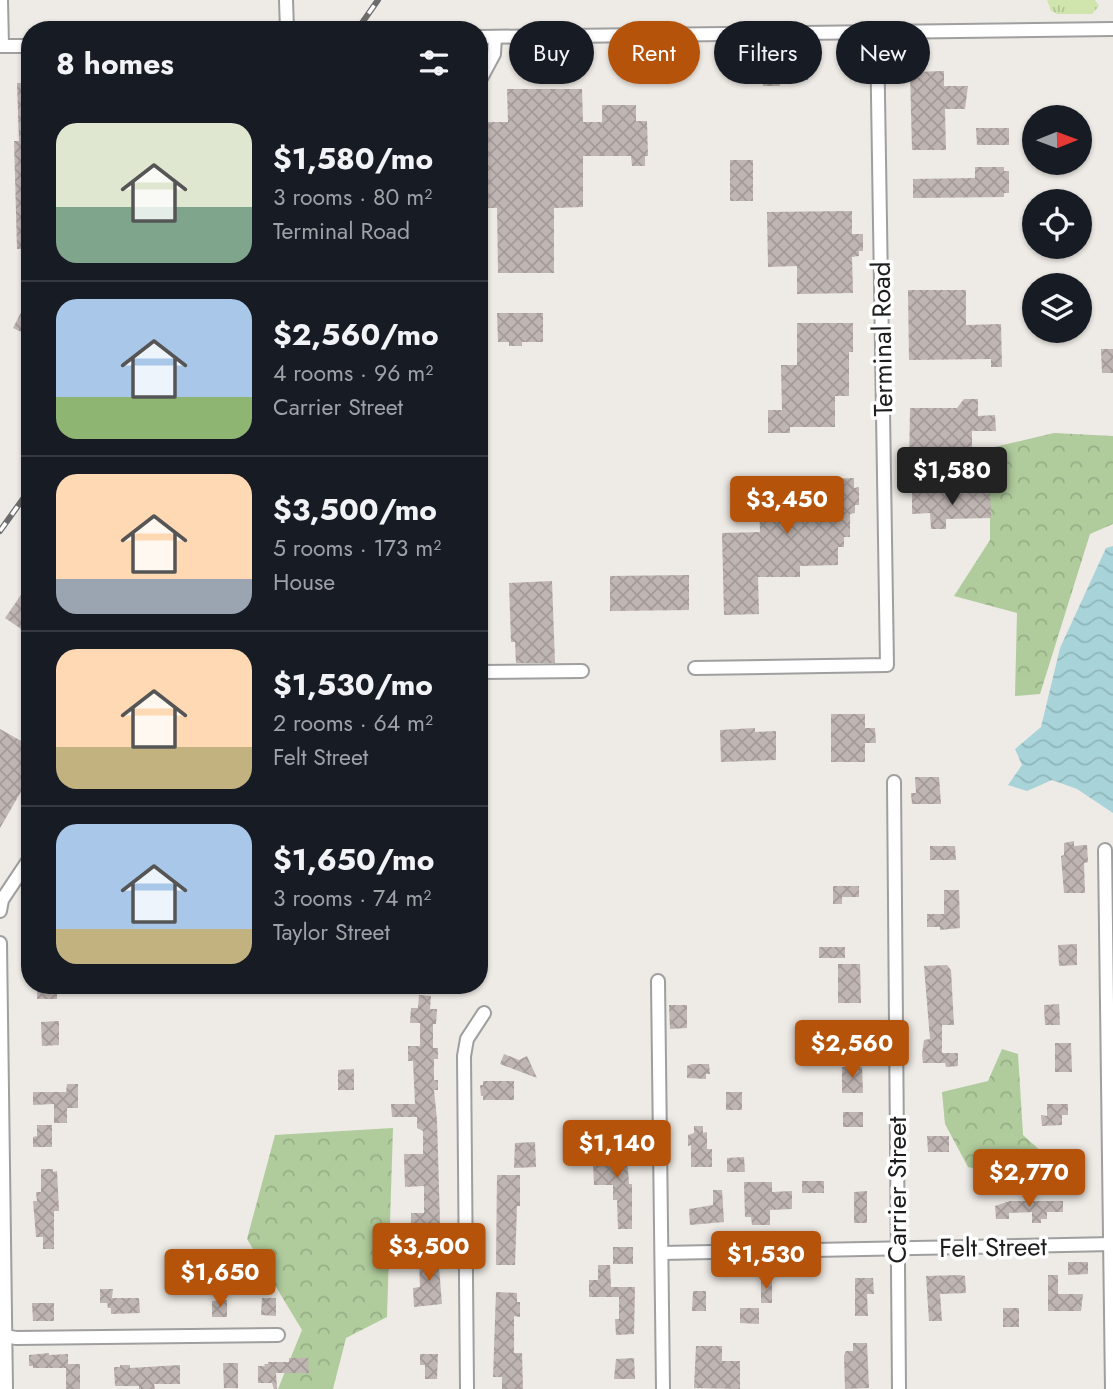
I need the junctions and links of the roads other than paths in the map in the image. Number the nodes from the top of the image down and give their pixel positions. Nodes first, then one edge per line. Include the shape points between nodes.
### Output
1 (1, 0) edge
2 (286, 0) edge
3 (287, 21) edge
4 (1113, 29) edge
5 (930, 32) edge
6 (836, 33) edge
7 (488, 37) edge
8 (495, 37) junction
9 (1, 46) edge
10 (21, 46) edge
11 (488, 65) edge
12 (878, 84) edge
13 (695, 668) dead end
14 (582, 671) dead end
15 (488, 673) edge
16 (894, 782) dead end
17 (1105, 850) dead end
18 (21, 872) edge
19 (0, 911) edge
20 (0, 943) edge
21 (659, 981) dead end
22 (484, 1013) dead end
23 (1112, 1244) edge
24 (898, 1249) junction
25 (662, 1253) junction
26 (3, 1335) edge
27 (278, 1335) dead end
28 (6, 1389) edge
29 (467, 1389) edge
30 (663, 1389) edge
31 (899, 1389) edge
32 (1112, 1389) edge

1 - 9 street
2 - 3 street
4 - 5 street
6 - 8 street
7 - 8 street
8 - 11 street
9 - 10 street
12 - 13 street, Terminal Road via 887,665
14 - 15 street
16 - 24 street, Carrier Street
17 - 23 street
18 - 19 street
20 - 26 street
21 - 25 street
22 - 29 street via 467,1039 464,1056
23 - 24 street, Felt Street
23 - 32 street
24 - 25 street, Felt Street
24 - 31 street, Carrier Street
25 - 30 street
26 - 27 street
26 - 28 street

